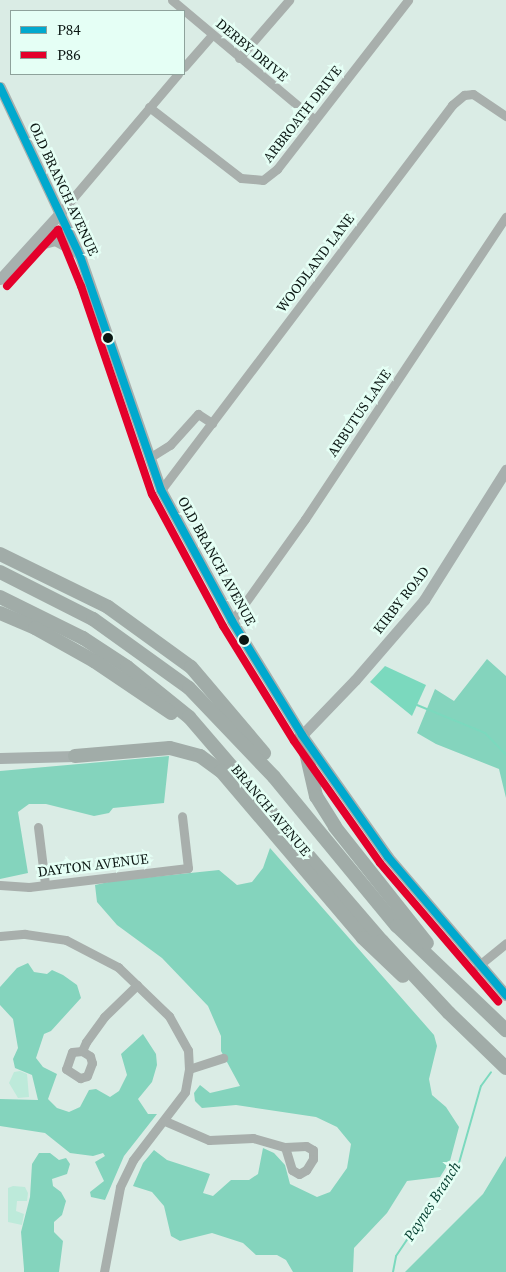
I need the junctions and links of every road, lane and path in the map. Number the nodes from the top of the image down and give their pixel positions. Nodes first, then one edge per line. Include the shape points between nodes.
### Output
1 (172, 0) edge
2 (289, 0) edge
3 (408, 0) edge
4 (183, 10) edge
5 (185, 11) edge
6 (212, 35) junction
7 (239, 58) junction
8 (185, 66) edge
9 (177, 75) edge
10 (0, 87) edge
11 (149, 107) junction
12 (505, 113) edge
13 (314, 119) junction
14 (61, 212) junction
15 (506, 217) edge
16 (32, 247) junction
17 (80, 256) junction
18 (0, 279) edge
19 (212, 423) junction
20 (148, 458) junction
21 (504, 477) edge
22 (161, 490) junction
23 (0, 554) edge
24 (0, 572) edge
25 (0, 597) edge
26 (0, 613) edge
27 (232, 621) junction
28 (302, 734) junction
29 (223, 752) junction
30 (75, 756) joint
31 (0, 758) edge
32 (182, 816) dead end
33 (38, 826) dead end
34 (316, 828) junction
35 (45, 884) junction
36 (0, 885) edge
37 (0, 936) edge
38 (506, 943) edge
39 (478, 966) junction
40 (137, 985) junction
41 (469, 994) junction
42 (506, 994) edge
43 (506, 1030) edge
44 (82, 1051) dead end
45 (494, 1057) junction
46 (223, 1058) dead end
47 (506, 1068) edge
48 (190, 1069) junction
49 (165, 1121) junction
50 (285, 1148) dead end
51 (104, 1272) edge

1 - 4 street, DERBY DRIVE
2 - 7 street
3 - 13 street, ARBROATH DRIVE
5 - 6 street, DERBY DRIVE
6 - 7 street, DERBY DRIVE
6 - 8 street
7 - 13 street, DERBY DRIVE
9 - 11 street
10 - 14 main road, OLD BRANCH AVENUE
11 - 13 street, ARBROATH DRIVE via 248,181 271,175
11 - 14 street
12 - 19 street, WOODLAND LANE via 473,94 464,95 452,105
14 - 16 main road
14 - 17 main road, OLD BRANCH AVENUE
15 - 27 street, ARBUTUS LANE
16 - 17 main road via 55,240 68,245
16 - 18 main road
17 - 20 main road, OLD BRANCH AVENUE
19 - 20 street via 198,414 170,445
19 - 22 street, WOODLAND LANE
20 - 22 main road, OLD BRANCH AVENUE
21 - 28 main road, KIRBY ROAD via 423,602
22 - 27 main road, OLD BRANCH AVENUE
23 - 34 highway via 108,606 191,667 271,761
24 - 34 highway, BRANCH AVENUE via 93,619 189,688 244,744
25 - 29 highway, BRANCH AVENUE via 48,619 127,667 190,717
26 - 29 highway via 35,628 94,661
27 - 28 main road, OLD BRANCH AVENUE
28 - 39 main road, OLD BRANCH AVENUE via 388,857
28 - 41 highway via 316,796 335,827
29 - 45 highway, BRANCH AVENUE via 382,941
30 - 31 main road
30 - 45 highway via 170,748 200,756 221,771 363,938 448,1020
32 - 35 street, DAYTON AVENUE via 188,868
33 - 35 street
34 - 41 highway, BRANCH AVENUE via 397,926
35 - 36 street, DAYTON AVENUE
37 - 40 street via 25,934 66,940 118,967
38 - 39 street
39 - 42 main road, OLD BRANCH AVENUE
40 - 44 street via 104,1017
40 - 48 street via 179,1030 188,1050
41 - 43 highway, BRANCH AVENUE
45 - 47 highway, BRANCH AVENUE
46 - 48 street
48 - 49 street via 184,1092
49 - 50 street via 209,1140 253,1138
49 - 51 street via 133,1160 120,1187

